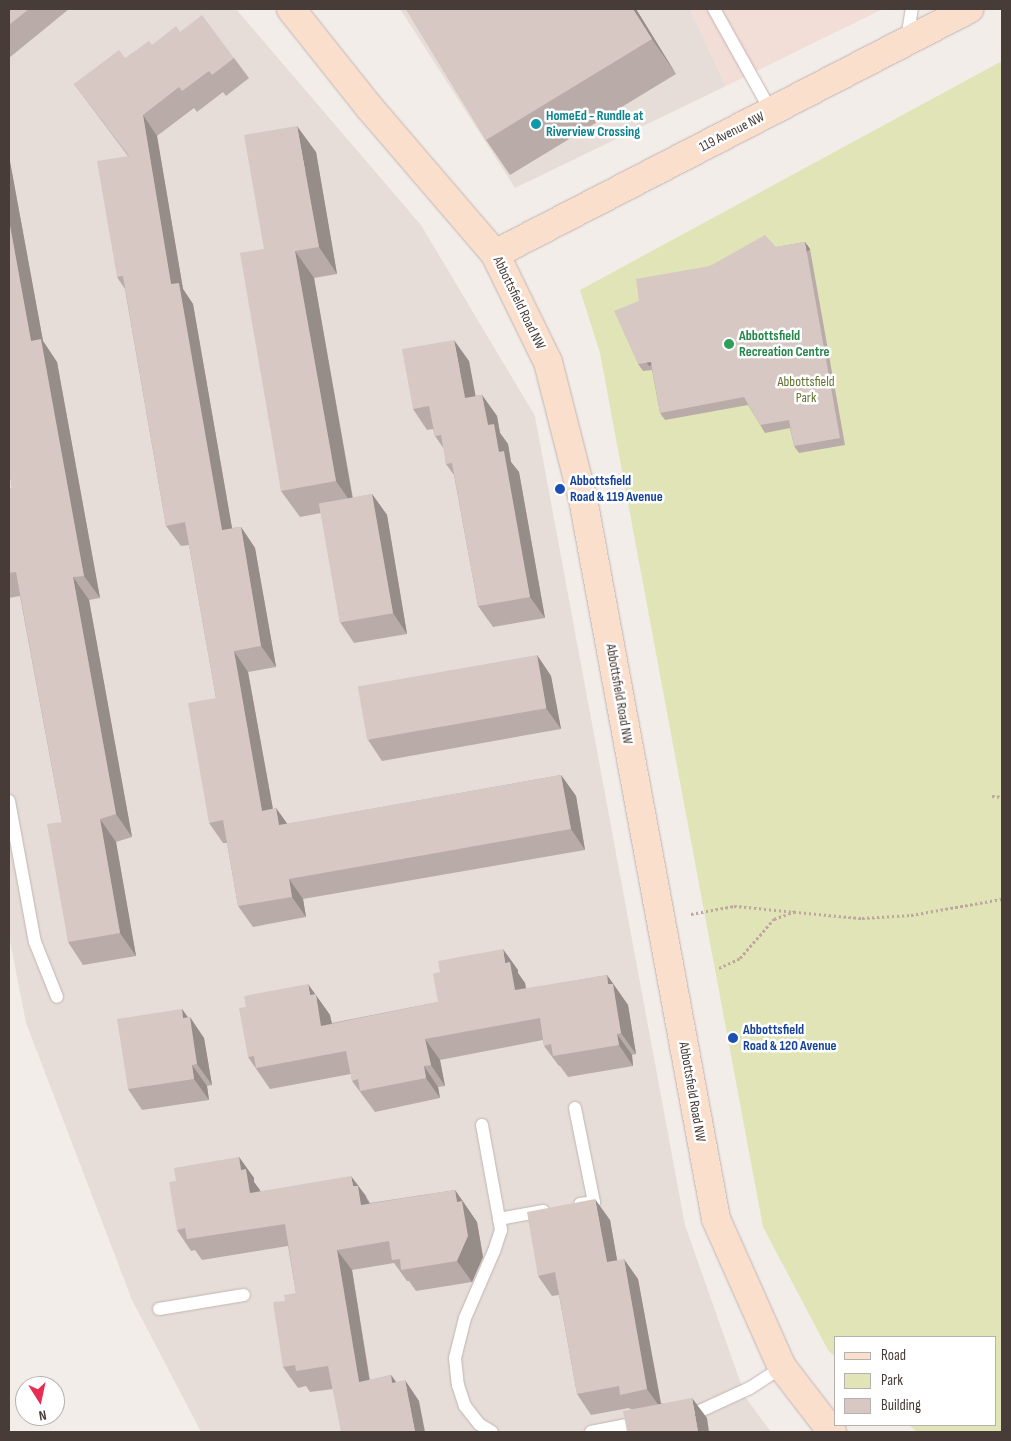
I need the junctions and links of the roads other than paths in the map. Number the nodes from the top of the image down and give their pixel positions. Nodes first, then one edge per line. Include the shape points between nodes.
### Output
1 (291, 9) edge
2 (714, 9) edge
3 (912, 9) edge
4 (969, 9) edge
5 (906, 42) junction
6 (771, 111) junction
7 (495, 254) junction
8 (9, 801) edge
9 (57, 997) dead end
10 (575, 1108) dead end
11 (482, 1125) dead end
12 (499, 1219) junction
13 (244, 1295) dead end
14 (160, 1309) dead end
15 (782, 1367) junction
16 (671, 1417) edge
17 (653, 1420) edge
18 (492, 1432) edge
19 (591, 1432) edge
20 (832, 1432) edge

1 - 7 street, Abbottsfield Road NW via 369,107
2 - 6 lane
3 - 5 lane
4 - 5 street, 119 Avenue NW
5 - 6 street, 119 Avenue NW
6 - 7 street, 119 Avenue NW
7 - 15 street, Abbottsfield Road NW via 548,362 583,499 716,1219
8 - 9 lane via 35,942
10 - 12 lane via 594,1202
11 - 12 lane
12 - 18 lane via 501,1230 464,1318 455,1358 458,1385 465,1406 479,1424
13 - 14 lane
15 - 16 lane via 750,1388 713,1406
15 - 20 street, Abbottsfield Road NW
17 - 19 lane

